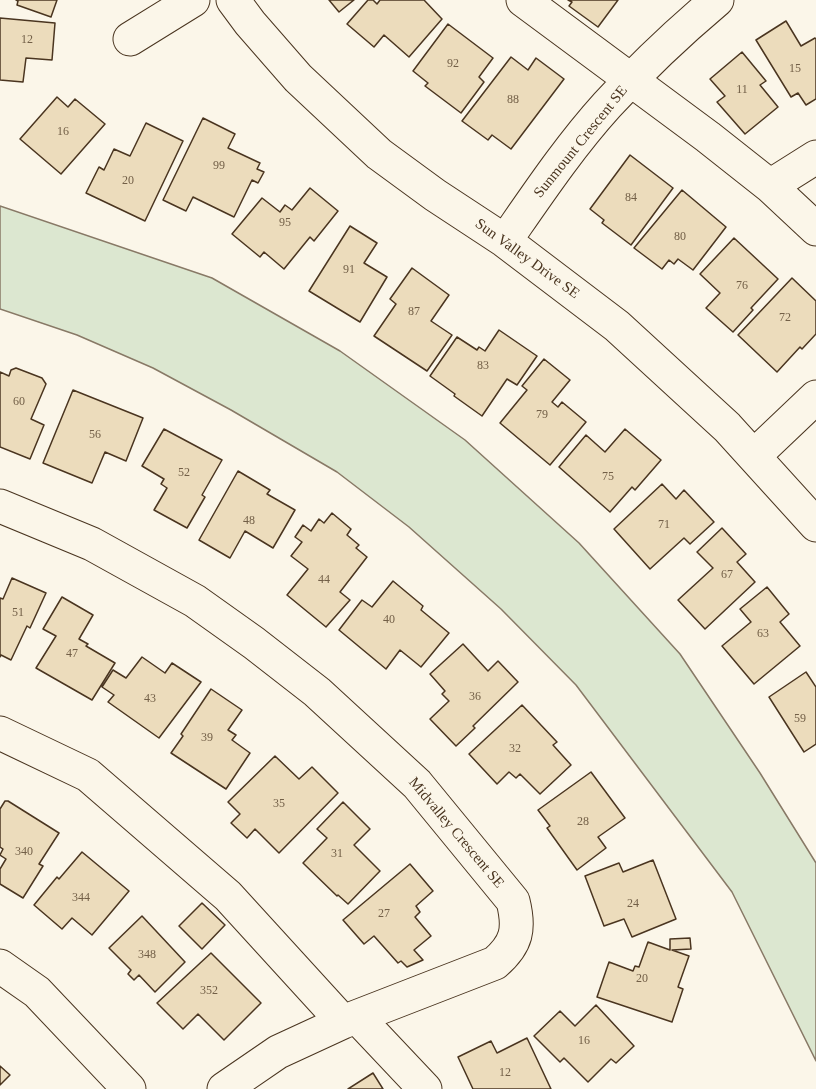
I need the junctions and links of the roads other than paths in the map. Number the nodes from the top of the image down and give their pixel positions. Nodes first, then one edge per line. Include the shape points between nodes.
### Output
1 (193, 0) edge
2 (233, 0) edge
3 (523, 0) edge
4 (717, 0) edge
5 (130, 39) dead end
6 (631, 80) junction
7 (816, 157) edge
8 (770, 186) junction
9 (816, 229) edge
10 (505, 241) junction
11 (816, 397) edge
12 (755, 455) junction
13 (0, 506) edge
14 (816, 525) edge
15 (0, 733) edge
16 (0, 966) edge
17 (350, 1020) junction
18 (129, 1089) edge
19 (225, 1089) edge
20 (425, 1089) edge

1 - 5 street
2 - 10 street, Sun Valley Drive SE via 298,78 379,154
3 - 6 street
4 - 6 street, Sunmount Crescent SE
6 - 8 street
6 - 10 street, Sunmount Crescent SE via 556,168
7 - 8 street
8 - 9 street
10 - 12 street, Sun Valley Drive SE via 617,326
11 - 12 street
12 - 14 street, Sun Valley Drive SE
13 - 17 street, Midvalley Crescent SE via 102,550 195,601 254,643 317,692 417,784 513,901 516,937 508,952 495,963
15 - 17 street via 88,775 228,896
16 - 18 street via 37,992
17 - 19 street, Midvalley Crescent SE via 278,1052
17 - 20 street

